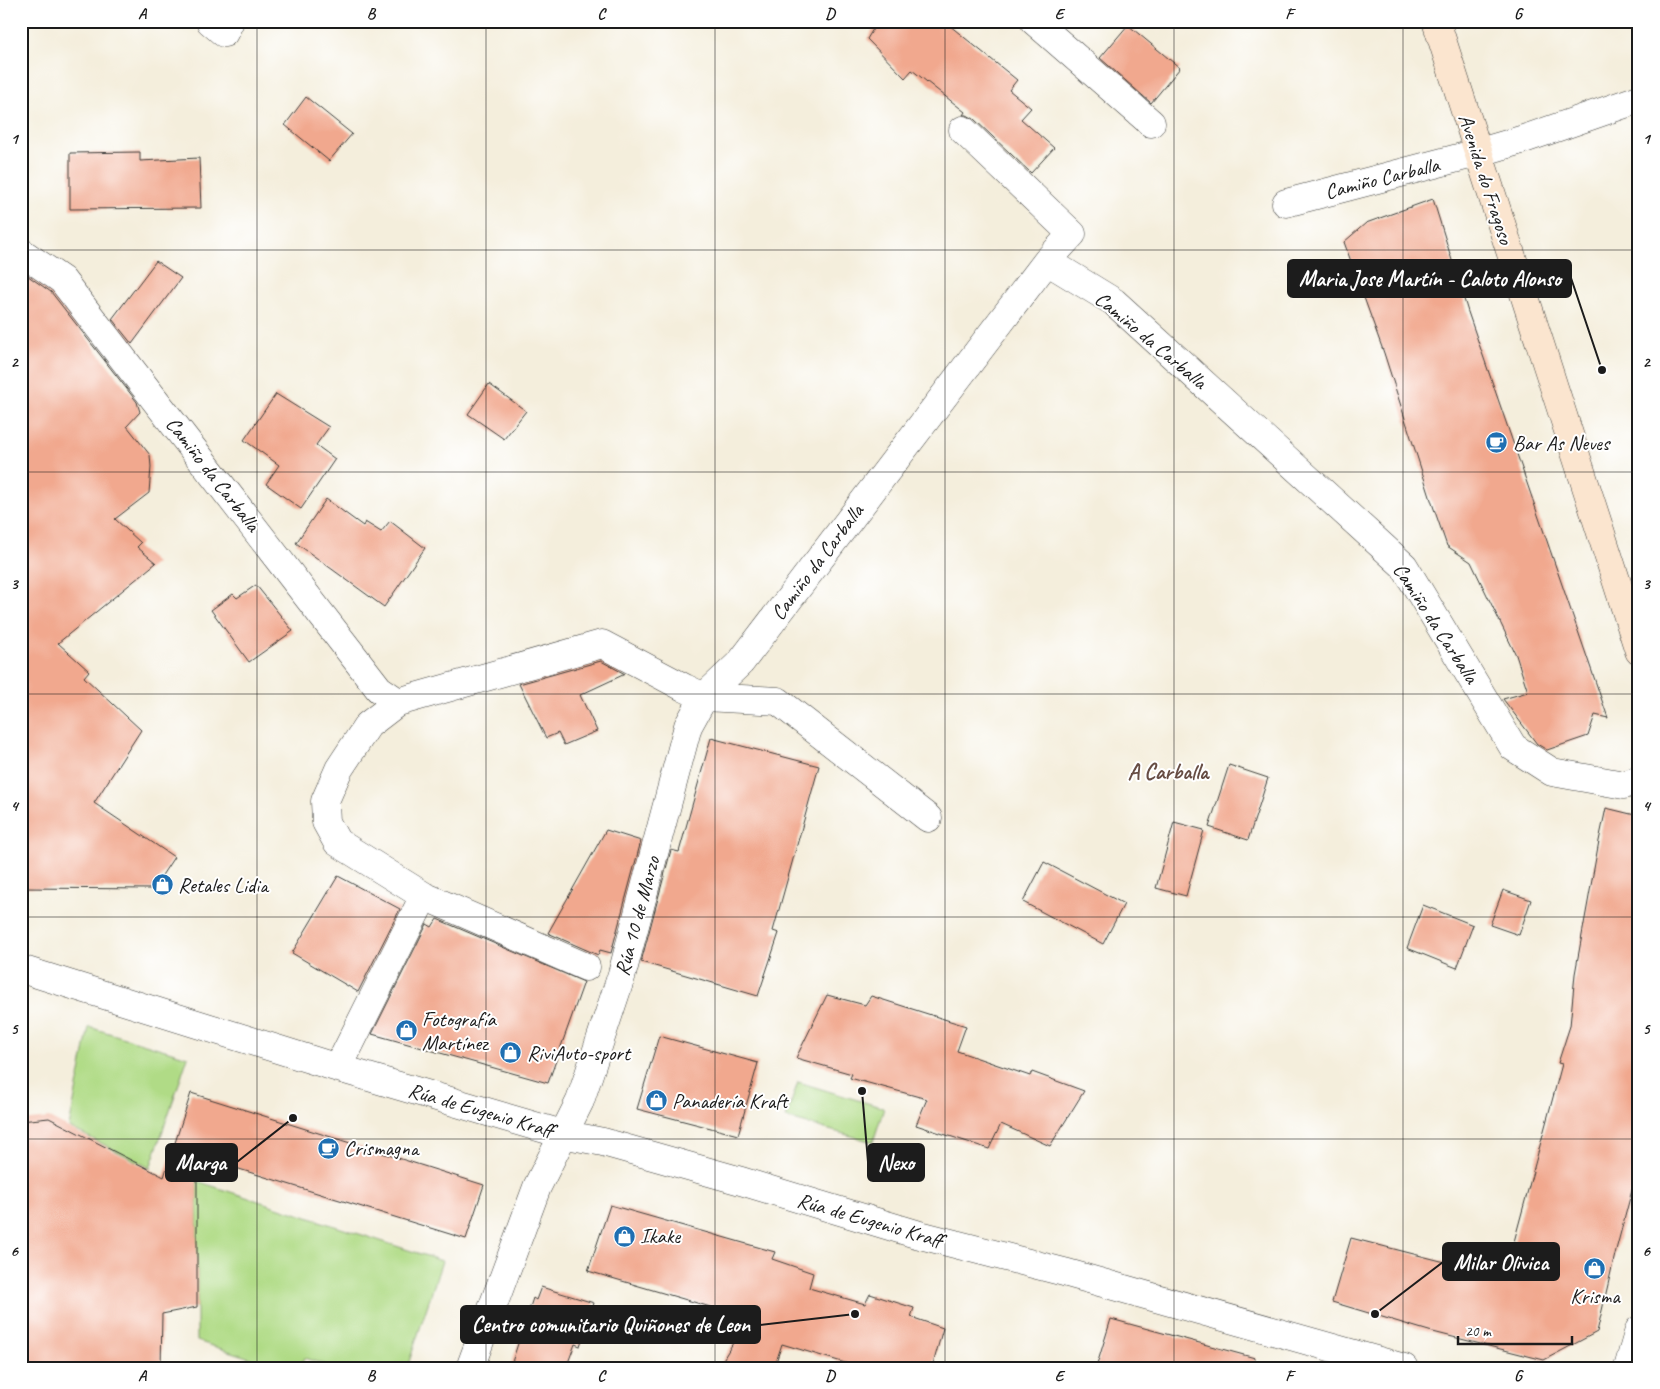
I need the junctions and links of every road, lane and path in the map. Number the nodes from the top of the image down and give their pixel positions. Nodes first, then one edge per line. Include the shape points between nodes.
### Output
1 (210, 21) edge
2 (230, 21) edge
3 (1034, 21) edge
4 (1436, 21) edge
5 (1639, 100) edge
6 (1151, 123) dead end
7 (963, 130) dead end
8 (1477, 153) junction
9 (1286, 202) dead end
10 (21, 252) edge
11 (1047, 261) junction
12 (1639, 651) edge
13 (704, 697) junction
14 (398, 702) junction
15 (1639, 780) edge
16 (928, 818) dead end
17 (424, 896) junction
18 (586, 966) dead end
19 (21, 969) edge
20 (338, 1068) junction
21 (562, 1134) junction
22 (1639, 1330) edge
23 (470, 1368) edge
24 (1404, 1368) edge
25 (1628, 1368) edge

1 - 2 street via 224,33
3 - 6 street
4 - 8 main road, Avenida do Fragoso
5 - 8 street, Camiño Carballa
7 - 11 street via 1072,234
8 - 9 street, Camiño Carballa
8 - 12 main road, Avenida do Fragoso
10 - 14 street, Camiño da Carballa via 62,280 379,689
11 - 13 street, Camiño da Carballa via 741,662
11 - 15 street, Camiño da Carballa via 1114,302 1404,566 1513,747 1552,772 1624,785
13 - 14 street via 602,644
13 - 16 street via 778,701
13 - 21 street, Rúa 10 de Marzo via 688,726 619,983 580,1101
14 - 17 street via 368,725 339,769 325,801 326,822 337,842
17 - 18 street
17 - 20 street
19 - 20 street, Rúa de Eugenio Kraff
20 - 21 street, Rúa de Eugenio Kraff
21 - 23 street, Rúa 10 de Marzo via 537,1187
21 - 24 street, Rúa de Eugenio Kraff via 603,1142 916,1234 1064,1272
22 - 25 street

